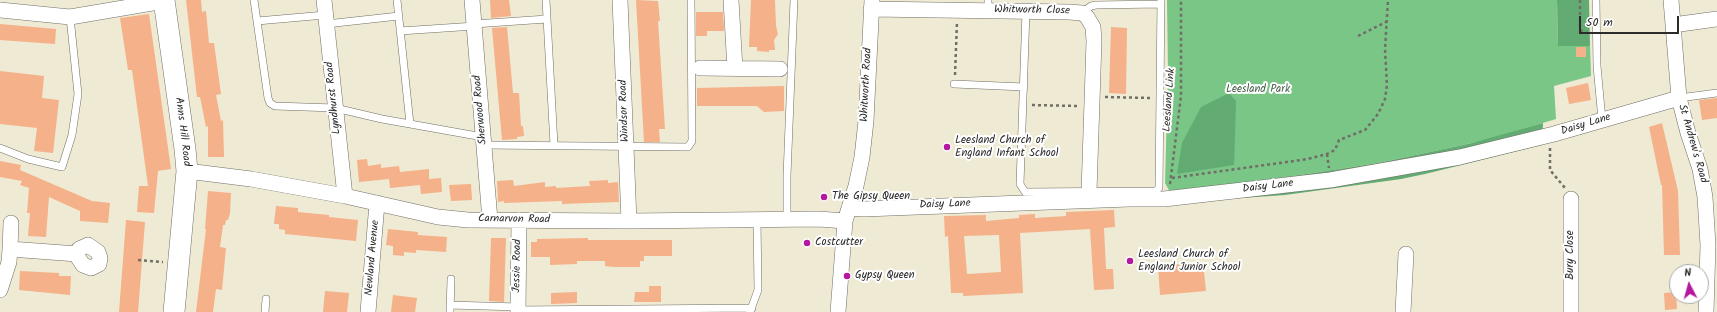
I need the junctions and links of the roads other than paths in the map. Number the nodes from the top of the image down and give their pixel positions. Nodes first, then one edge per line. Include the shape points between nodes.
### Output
1 (164, 0) edge
2 (254, 0) edge
3 (397, 0) edge
4 (472, 0) edge
5 (546, 0) edge
6 (620, 0) edge
7 (691, 0) edge
8 (731, 0) edge
9 (794, 0) edge
10 (1596, 0) edge
11 (1671, 0) edge
12 (1160, 2) edge
13 (872, 4) edge
14 (988, 5) edge
15 (0, 10) edge
16 (1026, 11) junction
17 (325, 13) edge
18 (1082, 14) junction
19 (399, 16) junction
20 (70, 17) junction
21 (547, 19) junction
22 (1717, 19) edge
23 (257, 22) junction
24 (474, 25) junction
25 (1673, 25) junction
26 (400, 31) junction
27 (700, 68) dead end
28 (735, 69) junction
29 (780, 69) dead end
30 (954, 84) road end
31 (1024, 87) junction
32 (1717, 93) edge
33 (1679, 98) junction
34 (335, 108) junction
35 (1602, 120) junction
36 (410, 124) junction
37 (484, 141) junction
38 (554, 145) junction
39 (626, 147) junction
40 (0, 148) edge
41 (187, 171) junction
42 (1089, 192) junction
43 (345, 196) junction
44 (1571, 199) road end
45 (377, 203) junction
46 (847, 214) junction
47 (788, 219) junction
48 (490, 220) junction
49 (519, 220) junction
50 (757, 220) junction
51 (629, 221) junction
52 (11, 223) dead end
53 (10, 249) junction
54 (77, 254) dead end
55 (1406, 254) dead end
56 (452, 279) dead end
57 (0, 290) edge
58 (266, 299) dead end
59 (450, 308) edge
60 (518, 310) edge
61 (751, 310) edge
62 (174, 312) edge
63 (265, 312) edge
64 (368, 312) edge
65 (838, 312) edge
66 (1403, 312) edge
67 (1571, 312) edge
68 (1706, 312) edge

1 - 20 street
1 - 41 street, Anns Hill Road
2 - 23 lane
3 - 19 lane
4 - 24 street, Sherwood Road
5 - 21 lane
6 - 39 street, Windsor Road
7 - 39 lane via 692,141 688,147
8 - 28 street
9 - 47 lane via 787,176
10 - 35 lane
11 - 25 street, St Andrew's Road
12 - 18 lane via 1096,5
12 - 42 lane via 1159,188 1156,191
13 - 14 street, Whitworth Close via 958,10
13 - 46 street, Whitworth Road via 866,121 860,170
14 - 16 street, Whitworth Close
15 - 20 street
16 - 18 street, Whitworth Close
16 - 31 lane
17 - 19 lane
17 - 23 lane
17 - 34 street, Lyndhurst Road
18 - 42 street, Whitworth Close via 1088,17 1093,27
19 - 26 lane
20 - 40 lane via 78,94 72,135 62,167 28,159
21 - 24 lane
21 - 38 lane
22 - 25 street
23 - 34 lane via 270,103 275,106
24 - 26 lane
24 - 37 street, Sherwood Road
25 - 33 street, St Andrew's Road
26 - 36 lane
27 - 28 street
28 - 29 street
30 - 31 lane
31 - 42 lane via 1020,184 1025,192
32 - 33 lane
33 - 35 street, Daisy Lane
33 - 68 street, St Andrew's Road via 1700,169 1705,197 1708,245
34 - 36 lane
34 - 43 street, Lyndhurst Road
35 - 46 street, Daisy Lane via 1460,157 1357,176 1164,199 864,209
36 - 37 lane
37 - 38 lane
37 - 48 street, Sherwood Road
38 - 39 lane
39 - 51 street, Windsor Road
41 - 43 street, Carnarvon Road via 251,178
41 - 62 street, Anns Hill Road
43 - 45 street, Carnarvon Road
44 - 67 street, Bury Close
45 - 48 street, Carnarvon Road via 438,217
45 - 64 street, Newland Avenue
46 - 47 street, Carnarvon Road via 830,219
46 - 65 street, Whitworth Road
47 - 50 street, Carnarvon Road
48 - 49 street, Carnarvon Road
49 - 51 street, Carnarvon Road
49 - 60 street, Jessie Road
50 - 51 street, Carnarvon Road
50 - 61 lane via 758,290
52 - 53 street
53 - 54 street
53 - 57 street
55 - 66 street
56 - 59 lane
58 - 63 lane
59 - 60 lane
60 - 61 lane

